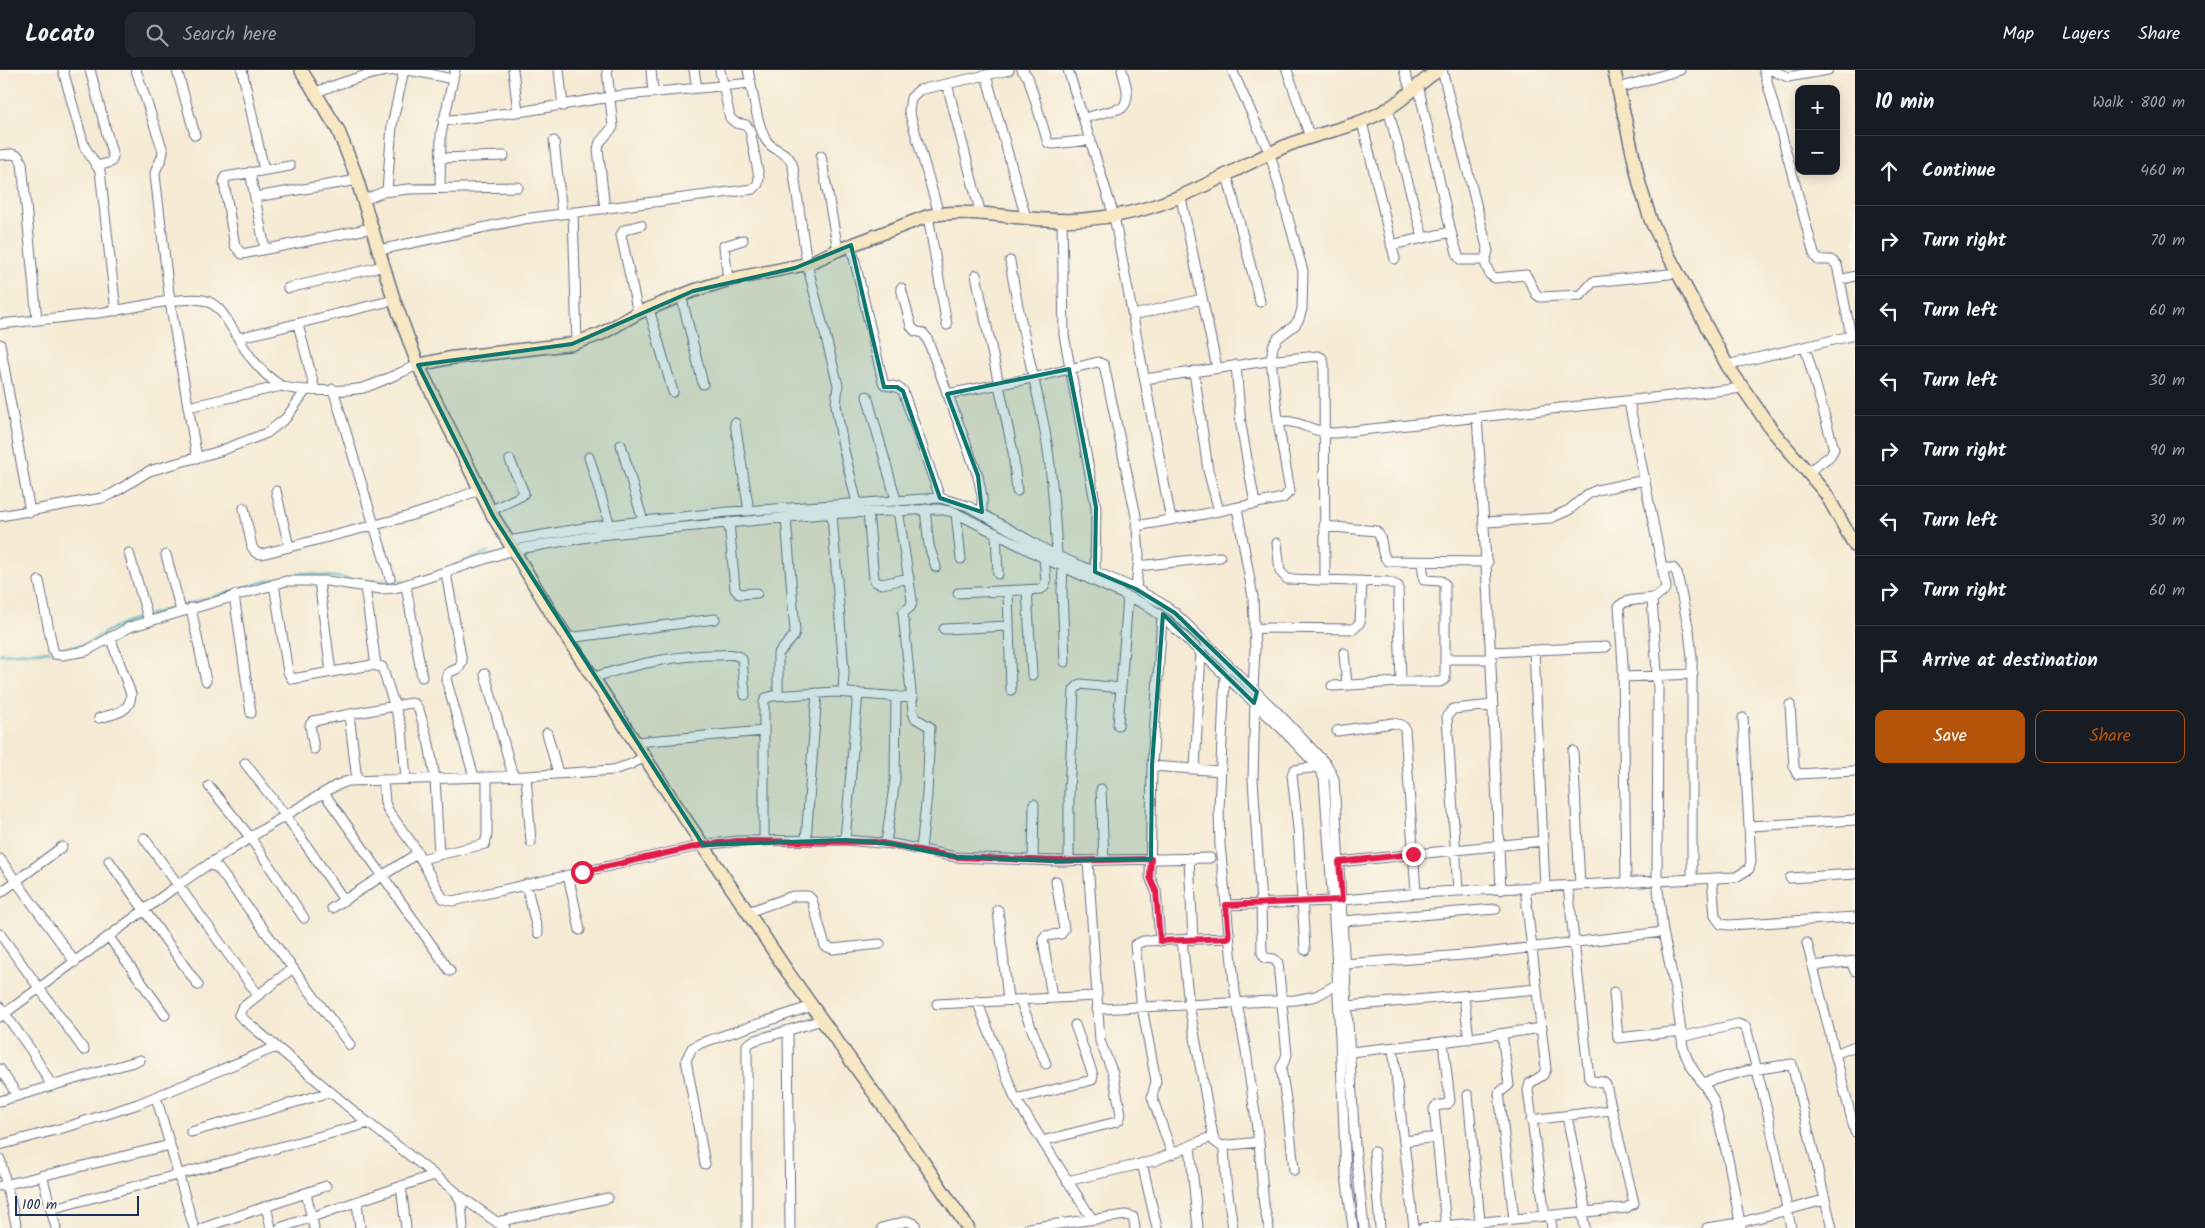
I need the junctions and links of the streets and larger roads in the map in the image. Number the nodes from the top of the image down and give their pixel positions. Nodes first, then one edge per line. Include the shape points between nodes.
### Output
1 (63, 70) edge
2 (90, 70) edge
3 (136, 70) edge
4 (177, 70) edge
5 (242, 70) edge
6 (301, 70) edge
7 (404, 70) edge
8 (513, 70) edge
9 (559, 70) edge
10 (607, 70) edge
11 (651, 70) edge
12 (694, 70) edge
13 (720, 70) edge
14 (748, 70) edge
15 (1009, 70) edge
16 (1022, 70) edge
17 (1068, 70) edge
18 (1122, 70) edge
19 (1232, 70) edge
20 (1287, 70) edge
21 (1404, 70) edge
22 (1440, 70) edge
23 (1614, 70) edge
24 (1680, 70) edge
25 (1764, 70) edge
26 (1770, 70) edge
27 (1828, 70) edge
28 (454, 75) edge
29 (986, 75) junction
30 (751, 83) junction
31 (947, 84) junction
32 (723, 86) junction
33 (697, 88) junction
34 (1415, 88) junction
35 (1619, 88) junction
36 (315, 92) junction
37 (653, 92) junction
38 (609, 97) junction
39 (562, 106) junction
40 (1388, 108) junction
41 (518, 112) junction
42 (1084, 118) junction
43 (443, 121) junction
44 (1362, 122) junction
45 (195, 135) dead end
46 (1310, 137) junction
47 (1091, 140) junction
48 (554, 141) dead end
49 (1270, 154) junction
50 (0, 156) edge
51 (504, 156) dead end
52 (821, 156) dead end
53 (440, 158) junction
54 (98, 166) junction
55 (290, 166) dead end
56 (1795, 167) edge
57 (264, 170) junction
58 (250, 172) junction
59 (1227, 175) junction
60 (1797, 175) edge
61 (358, 180) junction
62 (518, 187) dead end
63 (440, 188) junction
64 (387, 191) junction
65 (255, 197) junction
66 (1181, 198) junction
67 (364, 200) junction
68 (605, 209) junction
69 (574, 212) junction
70 (562, 214) junction
71 (934, 215) junction
72 (981, 215) junction
73 (1114, 216) junction
74 (1026, 218) junction
75 (1062, 220) junction
76 (641, 225) dead end
77 (372, 228) junction
78 (1451, 232) junction
79 (1423, 238) junction
80 (744, 240) dead end
81 (851, 245) junction
82 (1391, 245) junction
83 (265, 249) junction
84 (379, 250) junction
85 (838, 250) junction
86 (1395, 259) dead end
87 (1010, 261) dead end
88 (1485, 261) junction
89 (807, 264) junction
90 (384, 266) junction
91 (1678, 273) junction
92 (976, 275) dead end
93 (1855, 276) edge
94 (728, 280) junction
95 (1840, 280) junction
96 (288, 288) dead end
97 (902, 288) dead end
98 (681, 295) junction
99 (1202, 299) junction
100 (394, 300) junction
101 (170, 302) junction
102 (1260, 302) dead end
103 (116, 311) junction
104 (643, 311) junction
105 (1133, 315) junction
106 (38, 320) junction
107 (0, 324) edge
108 (298, 324) junction
109 (947, 326) dead end
110 (1853, 335) edge
111 (238, 338) junction
112 (577, 342) junction
113 (0, 344) edge
114 (1805, 346) junction
115 (1271, 360) junction
116 (418, 365) junction
117 (1236, 365) junction
118 (1727, 365) junction
119 (1217, 368) junction
120 (1069, 369) junction
121 (1194, 371) junction
122 (1033, 378) junction
123 (1145, 379) junction
124 (999, 383) junction
125 (703, 384) dead end
126 (282, 386) junction
127 (1743, 388) junction
128 (334, 389) junction
129 (310, 390) junction
130 (673, 392) dead end
131 (947, 394) junction
132 (867, 396) dead end
133 (1629, 402) junction
134 (188, 407) junction
135 (1477, 418) junction
136 (1278, 422) junction
137 (735, 423) dead end
138 (1324, 433) junction
139 (621, 445) dead end
140 (588, 457) dead end
141 (197, 458) junction
142 (510, 460) dead end
143 (1808, 472) junction
144 (1645, 480) junction
145 (478, 490) junction
146 (276, 491) dead end
147 (1017, 491) dead end
148 (940, 498) junction
149 (896, 500) junction
150 (857, 503) junction
151 (1255, 504) junction
152 (244, 508) dead end
153 (1237, 508) junction
154 (924, 509) junction
155 (898, 510) junction
156 (490, 511) junction
157 (749, 511) junction
158 (1219, 511) junction
159 (30, 512) junction
160 (868, 512) junction
161 (832, 514) junction
162 (956, 514) junction
163 (982, 514) junction
164 (0, 516) edge
165 (786, 518) junction
166 (1171, 520) junction
167 (643, 521) junction
168 (729, 522) junction
169 (1485, 522) junction
170 (374, 525) junction
171 (610, 526) junction
172 (1136, 526) junction
173 (1324, 526) junction
174 (996, 533) junction
175 (1277, 543) dead end
176 (510, 546) junction
177 (1855, 546) edge
178 (289, 547) junction
179 (129, 553) dead end
180 (166, 555) dead end
181 (1057, 556) junction
182 (1220, 557) dead end
183 (1044, 558) junction
184 (962, 559) dead end
185 (1422, 562) junction
186 (1488, 562) junction
187 (1138, 566) junction
188 (936, 567) dead end
189 (1063, 567) junction
190 (1663, 568) junction
191 (1095, 572) junction
192 (446, 573) junction
193 (998, 574) dead end
194 (390, 578) dead end
195 (909, 578) junction
196 (1326, 580) junction
197 (39, 581) dead end
198 (318, 581) junction
199 (1362, 581) junction
200 (274, 584) junction
201 (406, 586) junction
202 (365, 587) junction
203 (1136, 589) junction
204 (1027, 590) junction
205 (1008, 591) junction
206 (757, 593) dead end
207 (958, 593) dead end
208 (234, 595) junction
209 (1128, 597) junction
210 (1652, 598) junction
211 (192, 608) junction
212 (181, 611) junction
213 (1162, 616) junction
214 (715, 619) dead end
215 (148, 621) junction
216 (1009, 626) junction
217 (1254, 628) junction
218 (944, 629) dead end
219 (110, 637) junction
220 (568, 638) junction
221 (1606, 647) dead end
222 (1534, 650) junction
223 (1201, 651) junction
224 (1344, 653) dead end
225 (1491, 655) junction
226 (1446, 659) junction
227 (1065, 662) dead end
228 (376, 665) junction
229 (331, 672) junction
230 (485, 674) dead end
231 (1225, 674) junction
232 (1657, 674) junction
233 (1693, 674) junction
234 (422, 676) dead end
235 (1032, 676) dead end
236 (595, 677) junction
237 (1624, 677) junction
238 (206, 681) dead end
239 (1401, 682) junction
240 (1348, 685) junction
241 (1332, 686) dead end
242 (1121, 688) junction
243 (1011, 690) dead end
244 (843, 692) junction
245 (818, 693) junction
246 (858, 693) junction
247 (745, 695) dead end
248 (778, 695) junction
249 (896, 696) junction
250 (1255, 696) junction
251 (913, 698) junction
252 (1492, 705) junction
253 (1790, 705) dead end
254 (395, 706) junction
255 (251, 713) dead end
256 (349, 714) junction
257 (99, 718) dead end
258 (1743, 718) dead end
259 (1118, 725) dead end
260 (764, 731) junction
261 (1337, 731) dead end
262 (547, 733) dead end
263 (636, 742) junction
264 (314, 749) dead end
265 (1574, 750) dead end
266 (645, 757) junction
267 (245, 763) dead end
268 (1152, 766) junction
269 (1318, 767) junction
270 (1195, 769) junction
271 (1221, 771) junction
272 (1855, 771) edge
273 (558, 774) junction
274 (513, 776) junction
275 (526, 776) junction
276 (474, 777) junction
277 (487, 777) junction
278 (435, 778) junction
279 (406, 779) junction
280 (357, 780) junction
281 (383, 780) junction
282 (209, 786) dead end
283 (1101, 789) dead end
284 (324, 793) junction
285 (1034, 804) dead end
286 (286, 816) junction
287 (1855, 820) edge
288 (1749, 826) junction
289 (250, 837) junction
290 (144, 838) dead end
291 (806, 840) junction
292 (845, 840) junction
293 (764, 841) junction
294 (1542, 841) junction
295 (531, 842) dead end
296 (886, 843) junction
297 (703, 845) junction
298 (1499, 846) junction
299 (62, 847) dead end
300 (921, 850) junction
301 (1455, 850) junction
302 (1413, 854) junction
303 (439, 855) junction
304 (419, 856) junction
305 (1189, 858) junction
306 (1210, 858) dead end
307 (0, 859) edge
308 (1151, 859) junction
309 (1033, 860) junction
310 (1088, 860) junction
311 (1104, 860) junction
312 (109, 861) dead end
313 (1070, 861) junction
314 (1339, 862) junction
315 (210, 864) junction
316 (1855, 874) edge
317 (381, 876) junction
318 (568, 876) junction
319 (1712, 878) junction
320 (1790, 878) dead end
321 (1692, 879) junction
322 (1657, 880) junction
323 (16, 881) junction
324 (1056, 881) dead end
325 (1626, 883) junction
326 (178, 884) junction
327 (526, 884) junction
328 (1580, 885) junction
329 (1568, 886) junction
330 (1545, 887) junction
331 (1525, 888) junction
332 (1501, 890) junction
333 (1458, 891) junction
334 (0, 893) edge
335 (1416, 893) junction
336 (344, 900) junction
337 (1337, 901) junction
338 (1303, 902) junction
339 (1261, 904) junction
340 (1226, 905) junction
341 (332, 908) dead end
342 (1496, 909) dead end
343 (998, 910) dead end
344 (144, 911) junction
345 (748, 912) junction
346 (1855, 917) edge
347 (304, 918) dead end
348 (1343, 921) junction
349 (580, 930) dead end
350 (538, 932) dead end
351 (1663, 932) junction
352 (0, 934) edge
353 (109, 937) junction
354 (1229, 938) junction
355 (1182, 940) junction
356 (1193, 940) junction
357 (1160, 941) junction
358 (1575, 942) junction
359 (1807, 943) dead end
360 (880, 944) dead end
361 (1532, 947) junction
362 (1305, 950) dead end
363 (75, 962) junction
364 (1853, 962) edge
365 (1345, 964) junction
366 (1813, 966) junction
367 (293, 968) junction
368 (450, 971) dead end
369 (1855, 971) edge
370 (198, 985) dead end
371 (1341, 985) junction
372 (39, 988) junction
373 (1537, 990) junction
374 (1614, 992) dead end
375 (258, 995) junction
376 (1096, 996) junction
377 (1464, 997) junction
378 (1052, 998) junction
379 (1008, 1000) junction
380 (1020, 1000) junction
381 (977, 1001) junction
382 (1282, 1001) junction
383 (1237, 1003) junction
384 (937, 1004) dead end
385 (1189, 1005) junction
386 (812, 1006) junction
387 (1348, 1006) junction
388 (1142, 1007) junction
389 (1097, 1009) junction
390 (2, 1012) edge
391 (165, 1014) dead end
392 (822, 1020) junction
393 (1075, 1025) dead end
394 (1542, 1028) junction
395 (788, 1030) junction
396 (1502, 1034) junction
397 (1681, 1034) junction
398 (1469, 1039) junction
399 (1443, 1042) junction
400 (350, 1045) dead end
401 (1855, 1046) edge
402 (276, 1047) junction
403 (1393, 1048) junction
404 (84, 1050) dead end
405 (1350, 1052) junction
406 (1835, 1054) junction
407 (140, 1060) dead end
408 (1046, 1064) dead end
409 (0, 1069) edge
410 (1756, 1069) junction
411 (1702, 1083) junction
412 (52, 1086) junction
413 (331, 1092) junction
414 (1468, 1095) dead end
415 (18, 1096) junction
416 (156, 1097) junction
417 (1016, 1099) junction
418 (0, 1101) edge
419 (1611, 1110) junction
420 (1567, 1116) junction
421 (1532, 1120) junction
422 (369, 1123) junction
423 (191, 1132) dead end
424 (1855, 1132) edge
425 (1213, 1136) junction
426 (1437, 1137) junction
427 (1042, 1141) junction
428 (1404, 1141) junction
429 (1259, 1142) junction
430 (170, 1144) junction
431 (0, 1145) edge
432 (1190, 1146) junction
433 (1224, 1146) junction
434 (1374, 1152) dead end
435 (1172, 1154) junction
436 (0, 1159) edge
437 (1142, 1163) junction
438 (705, 1164) dead end
439 (1294, 1170) dead end
440 (178, 1175) junction
441 (434, 1175) junction
442 (42, 1176) junction
443 (1067, 1181) junction
444 (3, 1185) edge
445 (326, 1186) dead end
446 (400, 1186) junction
447 (306, 1193) junction
448 (460, 1196) junction
449 (608, 1198) dead end
450 (1824, 1200) junction
451 (357, 1202) junction
452 (266, 1206) junction
453 (51, 1209) junction
454 (1787, 1210) junction
455 (1584, 1212) junction
456 (1547, 1215) junction
457 (312, 1216) junction
458 (496, 1222) junction
459 (1088, 1222) edge
460 (1480, 1222) junction
461 (1509, 1222) edge
462 (1740, 1225) edge
463 (1446, 1226) junction
464 (1468, 1226) edge
465 (17, 1228) edge
466 (56, 1228) edge
467 (194, 1228) edge
468 (203, 1228) edge
469 (272, 1228) edge
470 (280, 1228) edge
471 (314, 1228) edge
472 (360, 1228) edge
473 (406, 1228) edge
474 (463, 1228) edge
475 (505, 1228) edge
476 (747, 1228) edge
477 (790, 1228) edge
478 (882, 1228) edge
479 (916, 1228) edge
480 (968, 1228) edge
481 (1028, 1228) edge
482 (1136, 1228) edge
483 (1157, 1228) edge
484 (1198, 1228) edge
485 (1233, 1228) edge
486 (1269, 1228) edge
487 (1353, 1228) edge
488 (1364, 1228) edge
489 (1380, 1228) edge
490 (1414, 1228) edge
491 (1423, 1228) edge
492 (1552, 1228) edge
493 (1585, 1228) edge
494 (1708, 1228) edge
495 (1791, 1228) edge
496 (1832, 1228) edge

1 - 54 street via 84,146
2 - 54 street via 113,156 111,162
3 - 101 street via 163,151 155,175
4 - 45 street
5 - 57 street
6 - 36 street
7 - 28 street
7 - 36 street via 378,73
7 - 64 street via 392,125
8 - 41 street
9 - 39 street
10 - 38 street
11 - 37 street
12 - 33 street
13 - 32 street
14 - 30 street
15 - 29 street
16 - 47 street via 1028,77 1048,142
17 - 42 street
18 - 42 street via 1128,96 1126,105
19 - 49 street
20 - 46 street
21 - 34 street
22 - 34 street
22 - 88 street via 1488,251
23 - 35 street
24 - 35 street
25 - 56 street
26 - 27 street via 1788,77
28 - 43 street
29 - 31 street
29 - 74 street
30 - 32 street
30 - 89 street via 766,141 791,160
31 - 71 street via 919,90 908,105
31 - 72 street
32 - 33 street
32 - 68 street via 730,118 750,130 759,177 756,187
33 - 37 street
34 - 40 street
34 - 78 street
35 - 91 street via 1646,208
36 - 61 street via 338,130
37 - 38 street
38 - 39 street
38 - 68 street via 613,127 598,149
39 - 41 street
40 - 44 street
40 - 79 street
41 - 43 street
42 - 47 street
43 - 53 street
44 - 46 street
44 - 82 street
46 - 49 street
47 - 73 street
48 - 70 street
49 - 59 street
49 - 115 street via 1304,283 1299,319 1278,338
50 - 106 street via 12,154 18,156 22,163
51 - 53 street
52 - 85 street
53 - 63 street
54 - 103 street
55 - 57 street
57 - 58 street
58 - 65 street
58 - 83 street via 228,175 224,180 235,246 242,254
59 - 66 street
59 - 102 street
60 - 95 street via 1814,254 1818,260 1834,261
61 - 65 street
61 - 67 street
62 - 63 street
63 - 64 street
64 - 67 street
65 - 83 street
66 - 73 street
66 - 99 street
67 - 77 street
68 - 69 street
69 - 70 street
69 - 112 street
70 - 84 street via 477,228
71 - 72 street
71 - 81 street
71 - 109 street
72 - 74 street
73 - 75 street
73 - 105 street
74 - 75 street
75 - 120 street via 1064,335
76 - 104 street via 624,230 622,235
77 - 83 street
77 - 84 street
78 - 79 street
78 - 88 street via 1461,260
79 - 82 street
80 - 94 street via 724,246
81 - 85 street
81 - 148 street via 883,382 898,386 903,391
82 - 86 street
84 - 90 street
85 - 89 street
87 - 122 street
88 - 91 street via 1495,278 1526,275 1540,297 1581,295 1593,282
89 - 94 street
89 - 150 street via 838,385 836,404
90 - 96 street
90 - 100 street
91 - 118 street
92 - 124 street
93 - 95 street
94 - 98 street
95 - 110 street
97 - 131 street via 914,331 923,333 927,338
98 - 104 street
98 - 125 street
99 - 105 street
99 - 119 street
100 - 108 street
100 - 116 street
101 - 103 street
101 - 111 street via 196,300 214,304
101 - 134 street
103 - 106 street
104 - 112 street via 601,334
104 - 130 street
105 - 123 street
106 - 107 street
108 - 111 street
108 - 129 street
110 - 114 street
111 - 126 street via 260,369
112 - 116 street
113 - 159 street
114 - 118 street
114 - 143 street via 1834,449 1830,456
115 - 117 street
115 - 136 street
115 - 138 street via 1322,358
116 - 128 street via 365,388
116 - 145 street
117 - 119 street
117 - 151 street via 1240,417
118 - 127 street
119 - 121 street
120 - 122 street
120 - 172 street via 1098,362 1106,369
120 - 191 street via 1096,507
121 - 123 street
121 - 158 street via 1206,462
122 - 124 street
122 - 181 street via 1047,445
123 - 166 street
124 - 131 street
124 - 147 street
126 - 129 street
126 - 134 street
127 - 133 street
127 - 143 street via 1772,430
128 - 129 street
128 - 170 street
129 - 141 street via 274,429 237,446
131 - 163 street via 978,476
132 - 149 street
133 - 135 street
133 - 144 street
134 - 141 street
135 - 138 street
135 - 169 street
136 - 138 street via 1292,420
136 - 151 street via 1290,491 1283,498
137 - 157 street
138 - 173 street
139 - 167 street
140 - 171 street
141 - 159 street via 150,471 102,498
142 - 156 street via 524,493
143 - 177 street via 1826,494
144 - 169 street via 1597,490 1569,510 1551,518
144 - 190 street
145 - 156 street
145 - 170 street via 431,509
146 - 178 street
148 - 149 street
148 - 163 street via 956,501
149 - 150 street
150 - 157 street
151 - 153 street
152 - 178 street via 256,553
153 - 158 street
153 - 217 street via 1253,597
154 - 155 street
154 - 162 street
154 - 188 street via 929,546
155 - 160 street
155 - 195 street
156 - 176 street
157 - 167 street
158 - 166 street
159 - 164 street
160 - 161 street
160 - 195 street via 874,579 882,584
161 - 165 street
161 - 244 street
162 - 174 street
162 - 184 street
163 - 181 street
165 - 168 street
165 - 248 street via 795,631 778,654
166 - 172 street
167 - 171 street
168 - 176 street
168 - 206 street via 735,590 739,594
169 - 186 street
170 - 178 street
170 - 194 street
171 - 176 street
172 - 187 street
173 - 185 street via 1376,531 1388,561
173 - 196 street
174 - 183 street
174 - 193 street
175 - 196 street via 1283,576 1288,579
176 - 192 street
176 - 220 street
179 - 215 street
180 - 212 street
181 - 191 street
182 - 187 street
183 - 189 street
183 - 204 street via 1046,585 1041,589
185 - 186 street
185 - 226 street via 1424,580 1445,584
186 - 225 street
187 - 203 street
189 - 209 street
189 - 227 street
190 - 210 street via 1666,587
190 - 233 street via 1673,568 1677,573 1689,631
191 - 203 street
192 - 201 street
192 - 276 street via 462,662 460,668 448,673 446,679
195 - 251 street via 912,603 903,614
196 - 199 street
197 - 219 street via 55,654 86,651
198 - 200 street
198 - 202 street
198 - 229 street
199 - 217 street via 1360,622 1354,628
199 - 239 street via 1388,582 1398,586
200 - 208 street
200 - 229 street via 290,676 295,679
201 - 202 street
201 - 234 street
202 - 228 street
203 - 250 street via 1175,613
204 - 205 street
204 - 235 street
205 - 207 street
205 - 216 street
208 - 211 street
208 - 255 street
209 - 213 street
209 - 242 street
210 - 232 street
210 - 237 street via 1624,602 1619,606
211 - 212 street
211 - 238 street
212 - 215 street
213 - 223 street
213 - 268 street
214 - 220 street
215 - 219 street
216 - 218 street
216 - 243 street
217 - 250 street
219 - 257 street via 131,700 126,709
220 - 236 street
221 - 222 street
222 - 225 street
222 - 294 street
223 - 231 street
223 - 270 street
224 - 240 street
225 - 226 street
225 - 252 street
226 - 239 street via 1444,680
228 - 229 street
228 - 254 street via 384,670
230 - 274 street
231 - 250 street
231 - 271 street
232 - 233 street
232 - 237 street
232 - 322 street
233 - 321 street
236 - 247 street via 663,659 734,655 742,660
236 - 263 street
237 - 325 street
239 - 240 street
240 - 241 street
242 - 259 street
242 - 313 street via 1080,684 1074,690 1069,793
244 - 245 street
244 - 246 street
245 - 248 street
245 - 291 street
246 - 249 street
246 - 292 street
248 - 260 street via 769,696 764,702
249 - 251 street
249 - 296 street via 895,780
250 - 269 street
250 - 314 street via 1283,718 1331,771
250 - 339 street via 1253,779
251 - 300 street via 916,718 930,729
252 - 298 street
252 - 301 street via 1453,709 1447,716
253 - 272 street via 1797,774
254 - 256 street
254 - 278 street via 411,703 417,706
254 - 279 street via 403,734
256 - 264 street via 313,720 310,726
256 - 280 street
258 - 288 street
260 - 263 street
260 - 293 street
261 - 302 street via 1393,723 1402,725 1405,730
262 - 273 street
263 - 266 street
265 - 328 street
266 - 273 street via 621,768
266 - 297 street
267 - 286 street
268 - 270 street
268 - 308 street
269 - 337 street via 1324,783
269 - 338 street via 1298,768 1292,772
270 - 271 street
271 - 340 street via 1218,810
273 - 275 street
274 - 275 street
274 - 277 street
275 - 295 street
276 - 277 street
276 - 278 street
277 - 303 street via 486,842
278 - 279 street
278 - 303 street
279 - 281 street
280 - 281 street
280 - 284 street via 341,783
281 - 304 street via 389,812
282 - 289 street
283 - 311 street
284 - 286 street
284 - 317 street
285 - 309 street
286 - 289 street
286 - 336 street
287 - 288 street
288 - 319 street via 1751,862 1748,869 1736,877
289 - 315 street
289 - 347 street
290 - 326 street
291 - 292 street
291 - 293 street
292 - 296 street
293 - 297 street
294 - 298 street
294 - 330 street
296 - 300 street
297 - 318 street
297 - 345 street
298 - 301 street
298 - 332 street
299 - 323 street
300 - 309 street via 956,857
301 - 302 street
301 - 333 street
302 - 314 street
302 - 335 street
303 - 304 street
304 - 317 street
304 - 327 street via 441,895 448,900
305 - 306 street
305 - 308 street
305 - 356 street
307 - 323 street
308 - 311 street
308 - 357 street via 1150,877 1156,891
309 - 313 street
310 - 311 street
310 - 313 street
310 - 376 street
312 - 344 street
314 - 337 street
315 - 326 street
315 - 367 street via 218,868
316 - 320 street
317 - 336 street
317 - 368 street
318 - 327 street
318 - 349 street
319 - 321 street
319 - 346 street via 1716,916 1721,924
321 - 322 street
322 - 325 street
322 - 351 street
323 - 334 street
323 - 363 street
324 - 378 street via 1064,929 1061,934 1043,939
325 - 328 street
326 - 344 street
326 - 375 street
327 - 350 street
328 - 329 street
329 - 330 street
329 - 358 street
330 - 331 street
331 - 332 street
331 - 361 street
332 - 333 street
333 - 335 street
335 - 337 street
336 - 341 street
337 - 338 street
337 - 348 street
337 - 371 street
338 - 339 street
338 - 362 street
339 - 340 street
339 - 382 street via 1262,953 1265,958 1278,963
340 - 354 street
342 - 348 street
343 - 379 street
344 - 353 street
344 - 370 street
345 - 360 street via 793,896 808,896 825,946 833,949
345 - 386 street
348 - 365 street
351 - 358 street
351 - 397 street
352 - 372 street
353 - 363 street
353 - 391 street
354 - 356 street
354 - 383 street
355 - 356 street
355 - 357 street
355 - 385 street
357 - 388 street via 1143,941 1135,945
358 - 361 street
358 - 419 street via 1589,1078 1604,1083
359 - 366 street
361 - 365 street
361 - 373 street
363 - 372 street
364 - 366 street
364 - 369 street
365 - 371 street
366 - 406 street
367 - 375 street
367 - 400 street
371 - 382 street via 1316,996
371 - 387 street
371 - 487 street via 1346,1175
372 - 390 street
372 - 404 street
373 - 377 street
373 - 394 street
374 - 397 street via 1618,1038
375 - 402 street via 239,1014
376 - 378 street
376 - 389 street
377 - 387 street
377 - 398 street
378 - 380 street
379 - 380 street
379 - 381 street
380 - 408 street
381 - 384 street
381 - 417 street
382 - 383 street
382 - 439 street via 1288,1055 1281,1068
383 - 385 street
383 - 429 street
385 - 388 street
385 - 425 street
386 - 392 street
386 - 438 street via 701,1043 688,1054 686,1060
387 - 405 street
388 - 389 street
388 - 435 street via 1156,1081 1152,1097
389 - 427 street via 1100,1041 1114,1079 1121,1114 1119,1120
390 - 412 street via 31,1050
392 - 395 street
392 - 480 street
393 - 417 street via 1094,1074 1092,1080
394 - 396 street
394 - 421 street via 1546,1069 1528,1085
395 - 476 street via 753,1041 746,1049
395 - 477 street
396 - 398 street
396 - 461 street via 1509,1085 1499,1093
397 - 410 street via 1743,1024 1748,1031
397 - 411 street via 1687,1061
398 - 399 street
399 - 403 street
399 - 426 street via 1450,1101 1435,1108
401 - 406 street
402 - 413 street
402 - 416 street
403 - 405 street
403 - 428 street
405 - 488 street
406 - 424 street
407 - 412 street
409 - 415 street
410 - 411 street
410 - 450 street via 1793,1066
410 - 454 street
411 - 462 street via 1714,1102 1720,1123
412 - 415 street
413 - 422 street
413 - 423 street
414 - 460 street
415 - 418 street
416 - 430 street
416 - 431 street
417 - 427 street
419 - 420 street
419 - 455 street via 1634,1203 1626,1208
420 - 421 street
420 - 455 street
421 - 456 street
422 - 440 street
422 - 441 street
425 - 432 street
425 - 433 street via 1216,1144
426 - 428 street
426 - 463 street
427 - 443 street
428 - 490 street
429 - 433 street
429 - 486 street
430 - 440 street
430 - 442 street
432 - 435 street
432 - 484 street
433 - 485 street
434 - 489 street
435 - 437 street
436 - 444 street
437 - 443 street
437 - 483 street
440 - 453 street
440 - 467 street
441 - 446 street
441 - 448 street
442 - 444 street
442 - 453 street
443 - 459 street
444 - 465 street
445 - 447 street
446 - 451 street
446 - 473 street
447 - 452 street
447 - 457 street
448 - 458 street
448 - 474 street
449 - 458 street
450 - 454 street
450 - 496 street
451 - 457 street
451 - 472 street
452 - 468 street
452 - 469 street
453 - 466 street
454 - 462 street
454 - 495 street
455 - 456 street
455 - 493 street
456 - 461 street
456 - 492 street
457 - 470 street
457 - 471 street
458 - 475 street
459 - 481 street
459 - 482 street via 1129,1215
460 - 461 street
460 - 464 street
462 - 494 street
463 - 464 street
463 - 491 street
478 - 479 street via 908,1221

